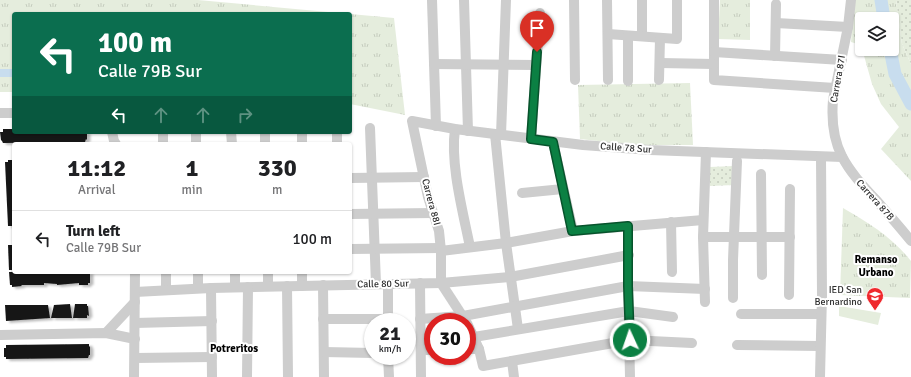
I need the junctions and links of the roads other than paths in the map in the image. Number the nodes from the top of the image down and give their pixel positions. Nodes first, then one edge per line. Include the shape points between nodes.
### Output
1 (432, 0) edge
2 (464, 0) edge
3 (506, 0) edge
4 (574, 0) edge
5 (607, 0) edge
6 (642, 0) edge
7 (677, 0) edge
8 (714, 0) edge
9 (851, 0) edge
10 (776, 4) dead end
11 (540, 13) dead end
12 (776, 23) junction
13 (848, 27) junction
14 (608, 34) junction
15 (628, 36) junction
16 (642, 36) junction
17 (660, 38) junction
18 (714, 52) junction
19 (775, 56) junction
20 (842, 60) junction
21 (660, 63) junction
22 (434, 64) junction
23 (466, 64) junction
24 (504, 64) junction
25 (714, 64) junction
26 (536, 65) junction
27 (575, 80) dead end
28 (608, 80) dead end
29 (659, 80) dead end
30 (628, 81) dead end
31 (835, 88) junction
32 (0, 113) edge
33 (12, 113) edge
34 (412, 121) joint
35 (436, 126) junction
36 (370, 128) dead end
37 (455, 129) junction
38 (468, 131) junction
39 (498, 134) junction
40 (531, 139) junction
41 (553, 142) junction
42 (706, 152) junction
43 (821, 157) junction
44 (842, 157) junction
45 (737, 161) dead end
46 (761, 174) dead end
47 (424, 177) junction
48 (352, 178) edge
49 (372, 178) junction
50 (563, 189) junction
51 (790, 189) dead end
52 (522, 193) dead end
53 (433, 213) junction
54 (352, 214) edge
55 (373, 214) junction
56 (703, 220) junction
57 (671, 222) junction
58 (628, 226) junction
59 (572, 231) junction
60 (703, 237) junction
61 (734, 237) junction
62 (762, 237) junction
63 (790, 237) junction
64 (911, 241) edge
65 (506, 243) junction
66 (470, 247) junction
67 (352, 249) edge
68 (374, 249) junction
69 (441, 250) junction
70 (629, 255) junction
71 (672, 272) dead end
72 (135, 274) edge
73 (166, 274) edge
74 (198, 274) edge
75 (235, 274) edge
76 (268, 274) edge
77 (302, 274) edge
78 (762, 275) dead end
79 (510, 277) junction
80 (420, 283) junction
81 (441, 283) junction
82 (376, 284) junction
83 (388, 284) junction
84 (323, 285) junction
85 (268, 286) junction
86 (286, 286) junction
87 (302, 286) junction
88 (628, 286) junction
89 (235, 287) junction
90 (248, 287) junction
91 (198, 288) junction
92 (211, 288) junction
93 (705, 289) junction
94 (166, 290) junction
95 (789, 295) dead end
96 (135, 297) junction
97 (734, 298) dead end
98 (705, 302) dead end
99 (515, 306) junction
100 (629, 311) junction
101 (388, 313) edge
102 (461, 313) edge
103 (741, 314) dead end
104 (821, 314) junction
105 (476, 317) edge
106 (674, 317) dead end
107 (323, 319) junction
108 (420, 319) junction
109 (424, 319) edge
110 (364, 320) edge
111 (212, 322) junction
112 (135, 323) junction
113 (518, 329) junction
114 (106, 333) junction
115 (0, 335) edge
116 (476, 337) edge
117 (135, 339) junction
118 (630, 340) junction
119 (476, 342) edge
120 (692, 343) dead end
121 (737, 345) dead end
122 (820, 346) junction
123 (479, 349) joint
124 (421, 350) joint
125 (324, 352) junction
126 (364, 353) edge
127 (212, 357) junction
128 (134, 358) junction
129 (512, 361) junction
130 (388, 365) edge
131 (134, 377) edge
132 (212, 377) edge
133 (247, 377) edge
134 (288, 377) edge
135 (324, 377) edge
136 (389, 377) edge
137 (421, 377) edge
138 (514, 377) edge
139 (630, 377) edge
140 (820, 377) edge

1 - 22 street
2 - 23 street
3 - 24 street
4 - 27 street
5 - 14 street
6 - 16 street
7 - 17 street via 677,39
8 - 18 street
9 - 13 street, Carrera 87I
10 - 12 street
11 - 26 street
12 - 13 street
12 - 19 street
13 - 20 street, Carrera 87I
14 - 15 street
14 - 28 street
15 - 16 street
15 - 30 street
16 - 17 street
17 - 21 street
18 - 19 street
18 - 25 street
19 - 20 street
20 - 31 street, Carrera 87I
21 - 25 street
21 - 29 street
22 - 23 street
22 - 35 street
23 - 24 street
23 - 38 street
24 - 26 street
24 - 39 street
25 - 31 street via 714,80
26 - 40 street
31 - 44 street, Carrera 87I via 833,124
32 - 33 street
34 - 35 street, Calle 78 Sur
34 - 47 street, Carrera 88I
35 - 37 street, Calle 78 Sur
36 - 49 street
37 - 38 street, Calle 78 Sur
37 - 66 street via 455,157
38 - 39 street, Calle 78 Sur
39 - 40 street, Calle 78 Sur
39 - 65 street
40 - 41 street, Calle 78 Sur
41 - 42 street, Calle 78 Sur
41 - 50 street
42 - 43 street, Calle 78 Sur
42 - 56 street
43 - 44 street, Calle 78 Sur
43 - 104 street
44 - 64 street, Carrera 87B via 852,173
45 - 61 street
46 - 62 street
47 - 49 street
47 - 53 street, Carrera 88I
48 - 49 street
49 - 55 street
50 - 52 street
50 - 59 street
51 - 63 street
53 - 55 street
53 - 69 street, Carrera 88I via 439,231
54 - 55 street
55 - 68 street
56 - 57 street
56 - 60 street
57 - 58 street
57 - 71 street
58 - 59 street
58 - 70 street
59 - 65 street
60 - 61 street
60 - 93 street
61 - 62 street
61 - 97 street
62 - 63 street
62 - 78 street
63 - 95 street
65 - 66 street
65 - 79 street
66 - 69 street
67 - 68 street
68 - 69 street
68 - 82 street
69 - 81 street, Carrera 88I
70 - 79 street, Calle 80 Sur
70 - 88 street
72 - 96 street
73 - 94 street
74 - 91 street
75 - 89 street
76 - 85 street
77 - 87 street
79 - 81 street, Calle 80 Sur
79 - 99 street
80 - 81 street, Calle 80 Sur
80 - 83 street, Calle 80 Sur
80 - 108 street
81 - 102 street
82 - 83 street, Calle 80 Sur
82 - 84 street, Calle 80 Sur
83 - 101 street
84 - 87 street, Calle 80 Sur
84 - 107 street
85 - 86 street, Calle 80 Sur
85 - 90 street, Calle 80 Sur
86 - 87 street, Calle 80 Sur
86 - 134 street
88 - 93 street
88 - 99 street
88 - 100 street
89 - 90 street, Calle 80 Sur
89 - 92 street, Calle 80 Sur
90 - 133 street
91 - 92 street, Calle 80 Sur
91 - 94 street, Calle 80 Sur
92 - 111 street
93 - 98 street
94 - 96 street, Calle 80 Sur
96 - 112 street
96 - 114 street
99 - 105 street
99 - 113 street
100 - 106 street
100 - 113 street
100 - 118 street
103 - 104 street
104 - 122 street
107 - 110 street
107 - 125 street
108 - 109 street
108 - 124 street
111 - 112 street
111 - 127 street
112 - 117 street
113 - 116 street
114 - 115 street
114 - 117 street
117 - 128 street
118 - 120 street
118 - 129 street
118 - 139 street
119 - 123 street
121 - 122 street
122 - 140 street
123 - 129 street via 483,366
124 - 137 street
125 - 126 street
125 - 135 street
127 - 128 street
127 - 132 street
128 - 131 street
129 - 138 street
130 - 136 street

